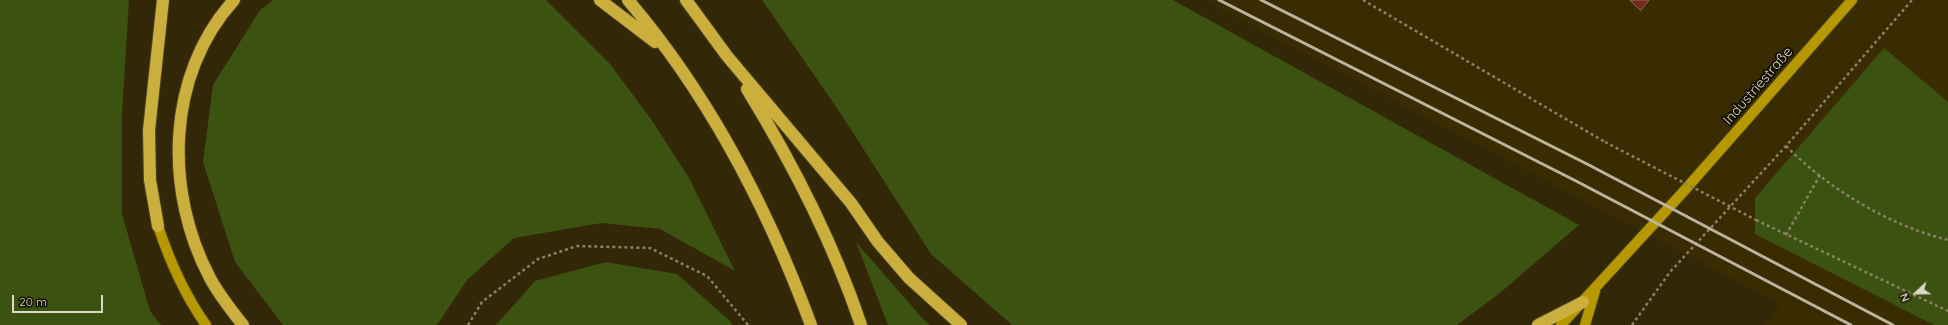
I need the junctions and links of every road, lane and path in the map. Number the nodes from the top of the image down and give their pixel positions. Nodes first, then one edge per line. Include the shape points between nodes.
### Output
1 (162, 0) edge
2 (234, 0) edge
3 (600, 0) edge
4 (628, 0) edge
5 (686, 0) edge
6 (1363, 0) edge
7 (1852, 0) edge
8 (1912, 0) edge
9 (669, 52) junction
10 (727, 56) junction
11 (1786, 146) junction
12 (1820, 175) junction
13 (158, 226) joint
14 (1786, 235) junction
15 (1948, 240) edge
16 (1596, 287) junction
17 (1583, 302) junction
18 (1948, 311) edge
19 (206, 325) edge
20 (243, 325) edge
21 (468, 325) edge
22 (748, 325) edge
23 (811, 325) edge
24 (861, 325) edge
25 (961, 325) edge
26 (1538, 325) edge
27 (1561, 325) edge
28 (1585, 325) edge
29 (1632, 325) edge

1 - 13 highway via 149,130 150,180
2 - 20 highway via 200,52 181,110 178,145 179,181 186,216 197,250 210,279
3 - 9 highway
4 - 9 highway
5 - 10 highway
6 - 14 path, bridge via 1605,142
7 - 16 main road, Industriestraße
8 - 11 path
9 - 23 highway via 740,166 770,226
10 - 24 highway via 799,179 829,242
10 - 25 highway via 851,203 878,242 909,278
11 - 12 path
11 - 29 path via 1670,272
12 - 14 path
12 - 15 path via 1851,197 1890,219 1926,235
13 - 19 main road via 181,284
14 - 18 path
16 - 17 main road, Industriestraße
16 - 28 main road
17 - 26 highway
17 - 27 main road, Industriestraße
21 - 22 path via 482,302 538,259 577,246 650,248 707,276

